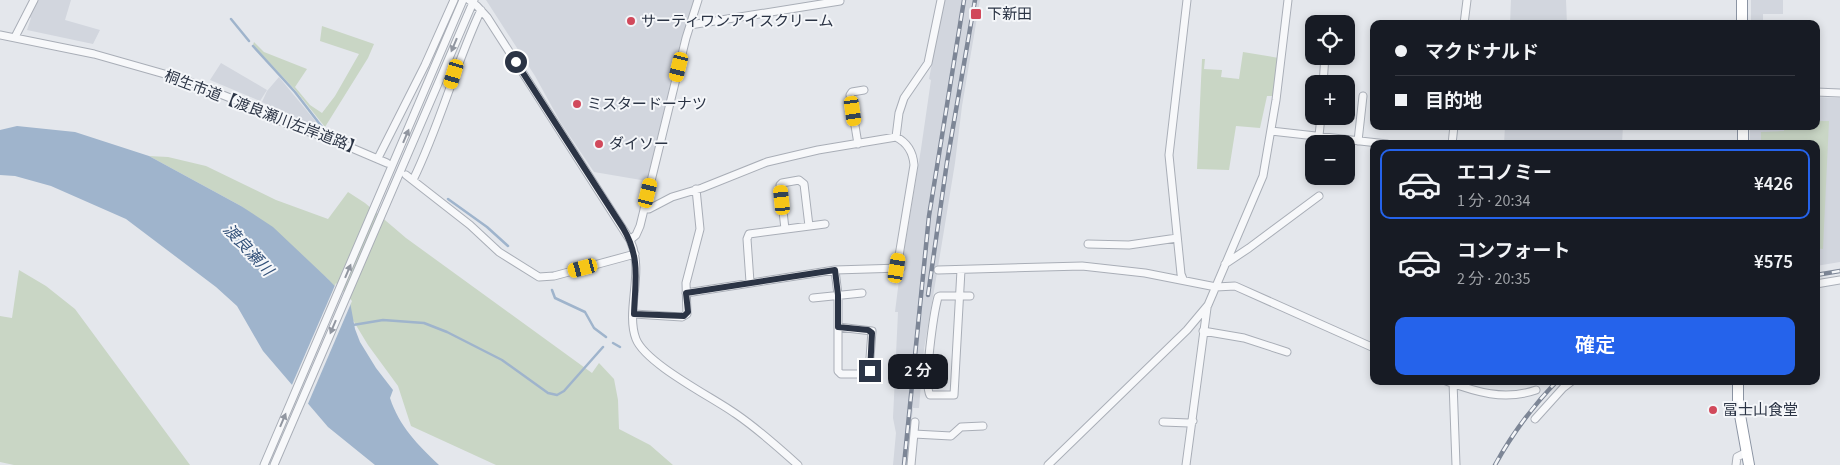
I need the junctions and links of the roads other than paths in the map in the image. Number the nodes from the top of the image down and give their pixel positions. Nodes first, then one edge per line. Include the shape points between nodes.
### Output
1 (34, 0) edge
2 (454, 0) edge
3 (463, 0) edge
4 (698, 0) edge
5 (941, 0) edge
6 (1187, 0) edge
7 (1288, 0) edge
8 (1466, 0) edge
9 (1742, 0) edge
10 (472, 1) edge
11 (840, 1) edge
12 (481, 10) junction
13 (1464, 20) edge
14 (1742, 20) edge
15 (690, 25) junction
16 (0, 35) edge
17 (15, 37) junction
18 (864, 90) dead end
19 (1820, 92) edge
20 (1840, 93) edge
21 (1363, 96) dead end
22 (1271, 131) junction
23 (1309, 135) edge
24 (896, 137) junction
25 (1355, 141) edge
26 (1358, 141) junction
27 (1370, 142) edge
28 (858, 144) junction
29 (378, 158) junction
30 (386, 163) dead end
31 (406, 175) dead end
32 (413, 180) junction
33 (696, 190) junction
34 (1319, 196) dead end
35 (644, 209) junction
36 (825, 224) dead end
37 (809, 226) junction
38 (785, 229) junction
39 (1177, 238) junction
40 (630, 240) junction
41 (1088, 244) dead end
42 (635, 254) junction
43 (1225, 264) junction
44 (835, 270) junction
45 (938, 270) dead end
46 (961, 270) junction
47 (1182, 279) junction
48 (1840, 280) edge
49 (750, 282) junction
50 (1820, 283) edge
51 (1216, 287) junction
52 (686, 293) junction
53 (862, 293) dead end
54 (838, 295) junction
55 (961, 296) junction
56 (970, 296) dead end
57 (813, 298) dead end
58 (1208, 305) junction
59 (634, 314) junction
60 (838, 327) junction
61 (1203, 332) junction
62 (1370, 346) edge
63 (1287, 352) dead end
64 (1454, 385) edge
65 (1459, 385) edge
66 (1567, 385) edge
67 (1738, 385) edge
68 (1536, 390) dead end
69 (1534, 420) dead end
70 (1193, 421) junction
71 (915, 422) dead end
72 (1163, 422) dead end
73 (983, 426) dead end
74 (914, 434) junction
75 (1747, 452) junction
76 (264, 465) edge
77 (274, 465) edge
78 (798, 465) edge
79 (911, 465) edge
80 (1048, 465) edge
81 (1186, 465) edge
82 (1456, 465) edge
83 (1736, 465) edge
84 (1749, 465) edge

1 - 17 street
2 - 29 street
76 -> 3 street
4 - 15 street
5 - 24 street via 928,62 904,98
6 - 39 street via 1169,155
7 - 22 street
8 - 13 street
9 - 14 highway
10 - 12 street
10 -> 77 street
11 - 15 street
12 - 32 street
12 - 40 street
15 - 35 street
16 - 17 street, 桐生市道【渡良瀬川左岸道路】
17 - 29 street, 桐生市道【渡良瀬川左岸道路】 via 94,54 182,79 295,128
18 - 28 street via 850,95
19 - 20 street
21 - 26 street
22 - 23 street
22 - 43 street via 1263,176
24 - 28 street
24 - 44 street via 910,150 914,165 899,268
25 - 26 street
26 - 27 street
28 - 33 street via 767,162
29 - 30 street, 桐生市道【渡良瀬川左岸道路】
31 - 32 street
32 - 42 street via 504,256 539,277 550,277
33 - 35 street
33 - 52 street via 700,229 686,280
34 - 43 street
35 - 40 street via 637,233
36 - 37 street
37 - 38 street
37 - 38 street via 804,184 798,180 780,185
38 - 49 street via 752,232 747,236
39 - 41 street via 1129,245
39 - 47 street
40 - 42 street
42 - 59 street
43 - 51 street
44 - 49 street
44 - 54 street
45 - 46 street
46 - 47 street via 1082,266
46 - 55 street
47 - 51 street
48 - 50 street
49 - 52 street
51 - 58 street
51 - 62 street via 1245,290
52 - 59 street via 688,312 684,316
53 - 54 street
54 - 57 street
54 - 60 street
55 - 55 street via 954,395 930,395 928,368 937,299 940,296
55 - 56 street
58 - 61 street
58 - 80 street via 1187,330
59 - 78 street via 635,334 647,355 740,417
60 - 60 street via 872,331 870,371 867,374 841,374 838,371
61 - 63 street via 1244,338
61 - 70 street
64 - 82 street
65 - 68 street via 1494,395
66 - 69 street
67 - 75 highway via 1738,404
70 - 72 street
70 - 81 street
71 - 74 street
73 - 74 street via 961,427 951,436
74 - 79 street
75 - 83 street via 1740,454
75 - 84 highway

